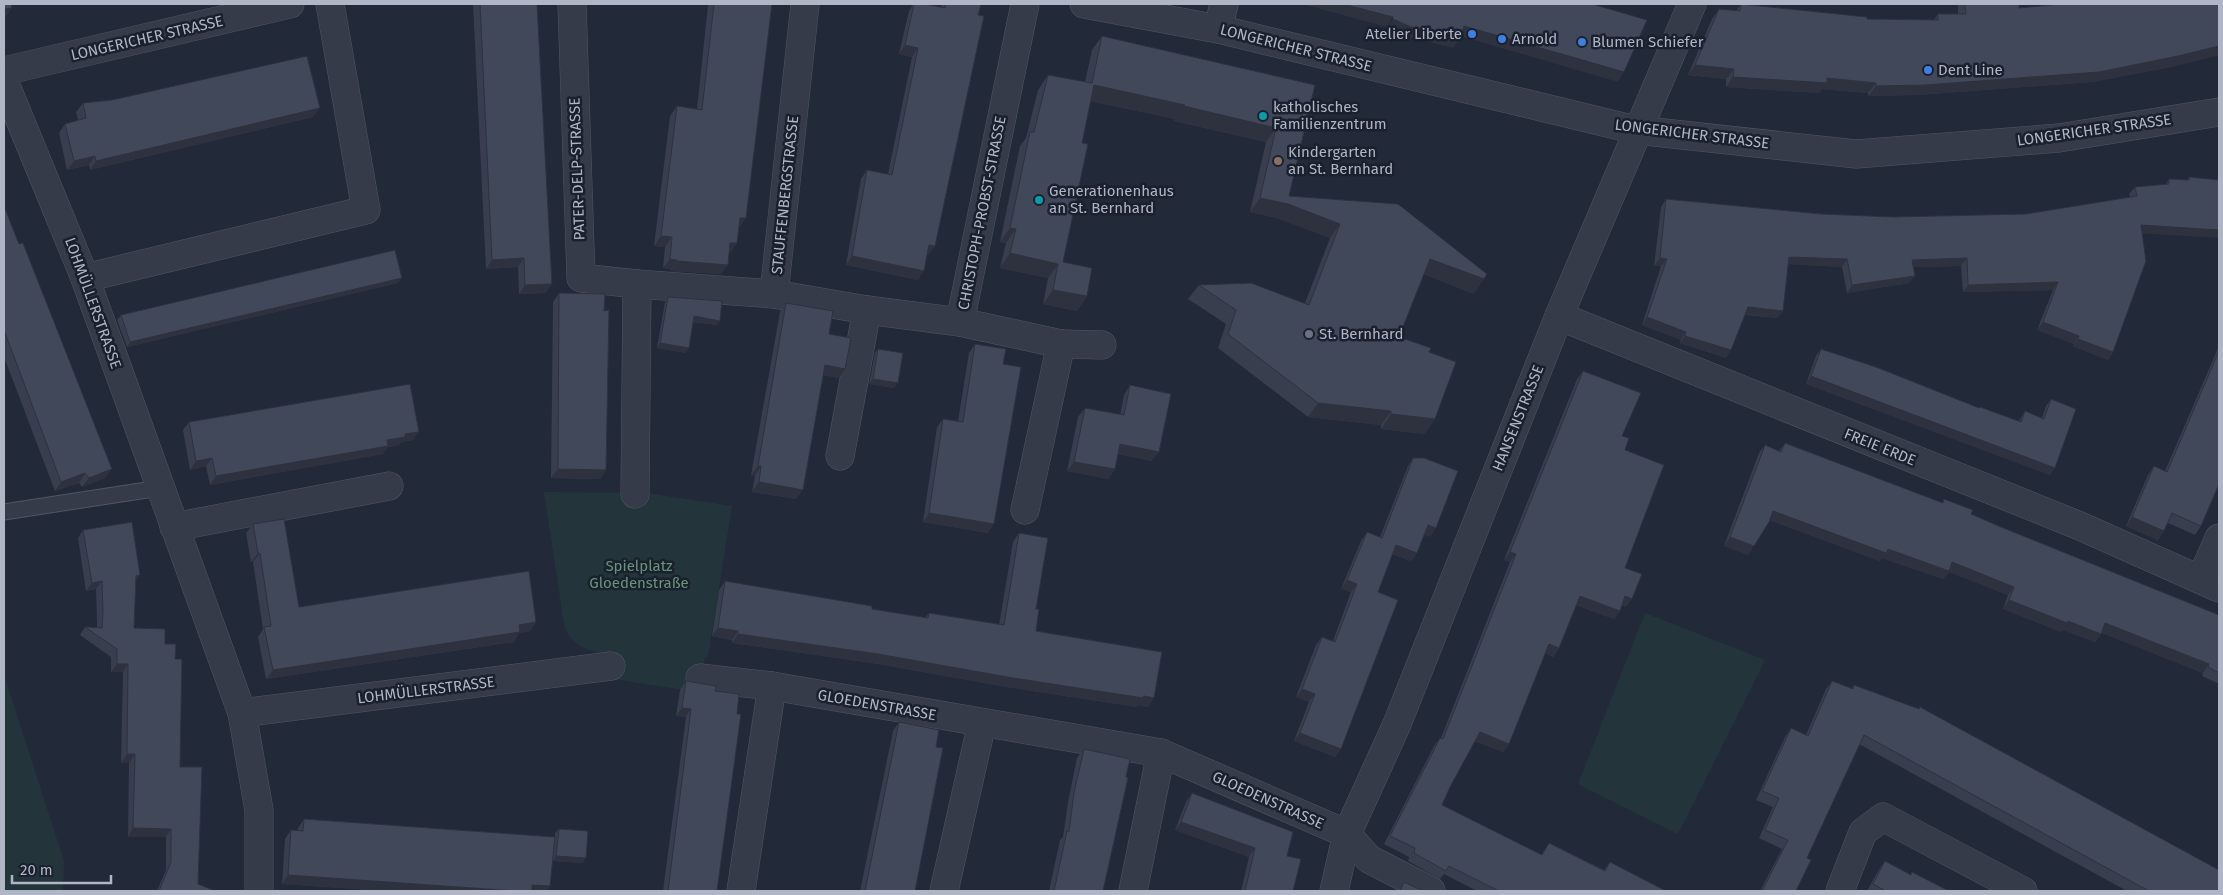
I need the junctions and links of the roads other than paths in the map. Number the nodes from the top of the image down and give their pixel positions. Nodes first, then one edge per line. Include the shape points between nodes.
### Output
1 (290, 4) edge
2 (330, 4) edge
3 (572, 4) edge
4 (805, 4) edge
5 (1025, 4) edge
6 (1084, 4) edge
7 (1692, 4) edge
8 (245, 9) edge
9 (1221, 16) edge
10 (4, 71) edge
11 (4, 81) edge
12 (2219, 112) edge
13 (1636, 130) junction
14 (85, 278) junction
15 (637, 284) junction
16 (774, 294) junction
17 (867, 310) junction
18 (1559, 316) junction
19 (960, 322) junction
20 (1061, 344) junction
21 (1102, 346) dead end
22 (840, 456) dead end
23 (389, 486) dead end
24 (160, 488) junction
25 (635, 494) dead end
26 (1025, 510) dead end
27 (4, 512) edge
28 (174, 527) junction
29 (2219, 538) edge
30 (2210, 584) edge
31 (611, 666) dead end
32 (700, 678) dead end
33 (772, 686) junction
34 (242, 713) junction
35 (982, 723) junction
36 (1161, 752) junction
37 (1347, 834) junction
38 (259, 891) edge
39 (742, 891) edge
40 (944, 891) edge
41 (1134, 891) edge
42 (1334, 891) edge
43 (1431, 891) edge
44 (1840, 891) edge
45 (2023, 891) edge

1 - 8 street, LONGERICHER STRASSE
2 - 14 street via 366,210
3 - 15 street, PATER-DELP-STRASSE via 581,278
4 - 16 street, STAUFFENBERGSTRASSE
5 - 19 street, CHRISTOPH-PROBST-STRASSE
6 - 9 street, LONGERICHER STRASSE
7 - 13 street, HANSENSTRASSE
8 - 10 street, LONGERICHER STRASSE
9 - 13 street, LONGERICHER STRASSE
11 - 14 street, LOHMÜLLERSTRASSE
12 - 13 street, LONGERICHER STRASSE via 2059,138 1856,154
13 - 18 street, HANSENSTRASSE
14 - 24 street, LOHMÜLLERSTRASSE
15 - 16 street, PATER-DELP-STRASSE
15 - 25 street
16 - 17 street, STAUFFENBERGSTRASSE
17 - 19 street, STAUFFENBERGSTRASSE
17 - 22 street
18 - 30 street, FREIE ERDE via 2080,526
18 - 37 street, HANSENSTRASSE via 1397,724
19 - 20 street, CHRISTOPH-PROBST-STRASSE
20 - 21 street, CHRISTOPH-PROBST-STRASSE
20 - 26 street
23 - 28 street
24 - 27 lane
24 - 28 street, LOHMÜLLERSTRASSE
28 - 34 street, LOHMÜLLERSTRASSE
29 - 30 street, FREIE ERDE
31 - 34 street, LOHMÜLLERSTRASSE
32 - 33 street, GLOEDENSTRASSE
33 - 35 street, GLOEDENSTRASSE
33 - 39 street
34 - 38 street, LOHMÜLLERSTRASSE via 259,810
35 - 36 street, GLOEDENSTRASSE
35 - 40 street
36 - 37 street, GLOEDENSTRASSE
36 - 41 street
37 - 42 street, HANSENSTRASSE
37 - 43 street via 1368,859
44 - 45 street via 1862,832 1882,817

